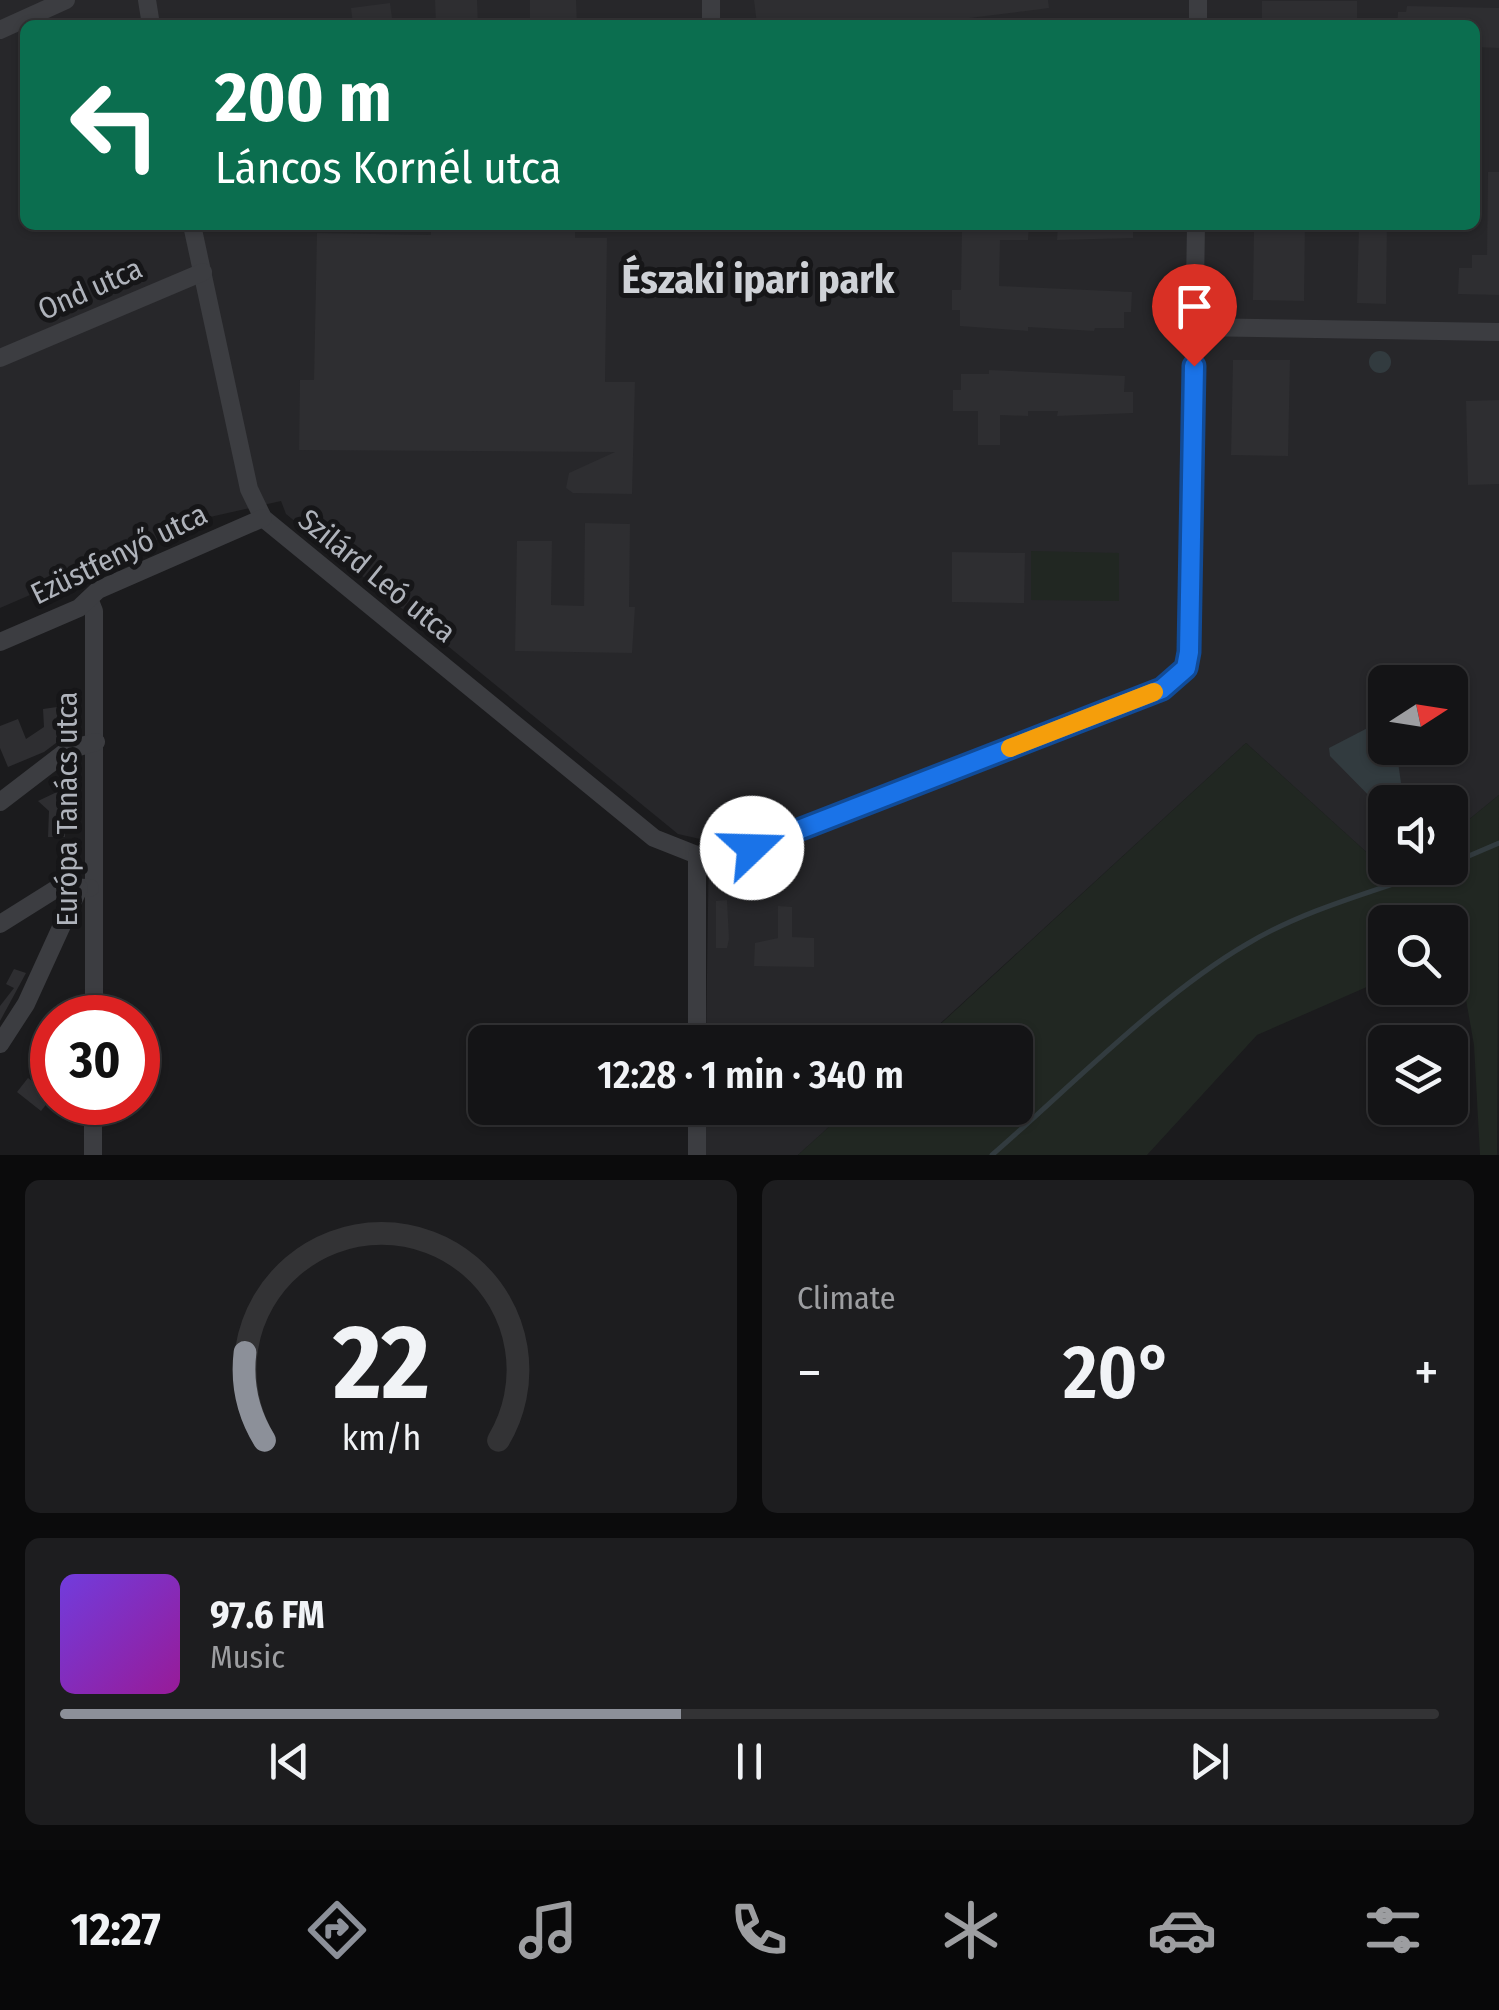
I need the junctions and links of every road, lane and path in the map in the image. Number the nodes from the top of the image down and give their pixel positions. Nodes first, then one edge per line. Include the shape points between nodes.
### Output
1 (66, 0) edge
2 (22, 20) edge
3 (193, 230) edge
4 (1196, 230) edge
5 (202, 272) junction
6 (1195, 327) junction
7 (1499, 332) edge
8 (0, 358) edge
9 (263, 518) junction
10 (90, 600) junction
11 (0, 642) edge
12 (96, 742) junction
13 (0, 802) edge
14 (697, 856) junction
15 (87, 888) junction
16 (0, 924) edge
17 (93, 995) edge
18 (697, 1025) edge
19 (0, 1044) edge
20 (94, 1125) edge
21 (692, 1125) edge
22 (697, 1125) edge
23 (93, 1155) edge
24 (681, 1155) edge
25 (696, 1155) edge

1 - 2 street
3 - 5 street, Szilárd Leó utca
4 - 6 street
5 - 8 street, Ond utca
5 - 9 street, Szilárd Leó utca via 249,490
6 - 7 street
6 - 14 street via 1189,652 1178,678 752,848
9 - 10 street, Ezüstfenyő utca via 98,590
9 - 14 street, Szilárd Leó utca via 654,838
10 - 11 street, Ezüstfenyő utca
10 - 12 street, Európa Tanács utca
12 - 13 street via 68,750
12 - 15 street, Európa Tanács utca
14 - 18 street
15 - 16 street via 59,887
15 - 17 street, Európa Tanács utca
15 - 19 street
20 - 23 street
21 - 24 street
22 - 25 street

